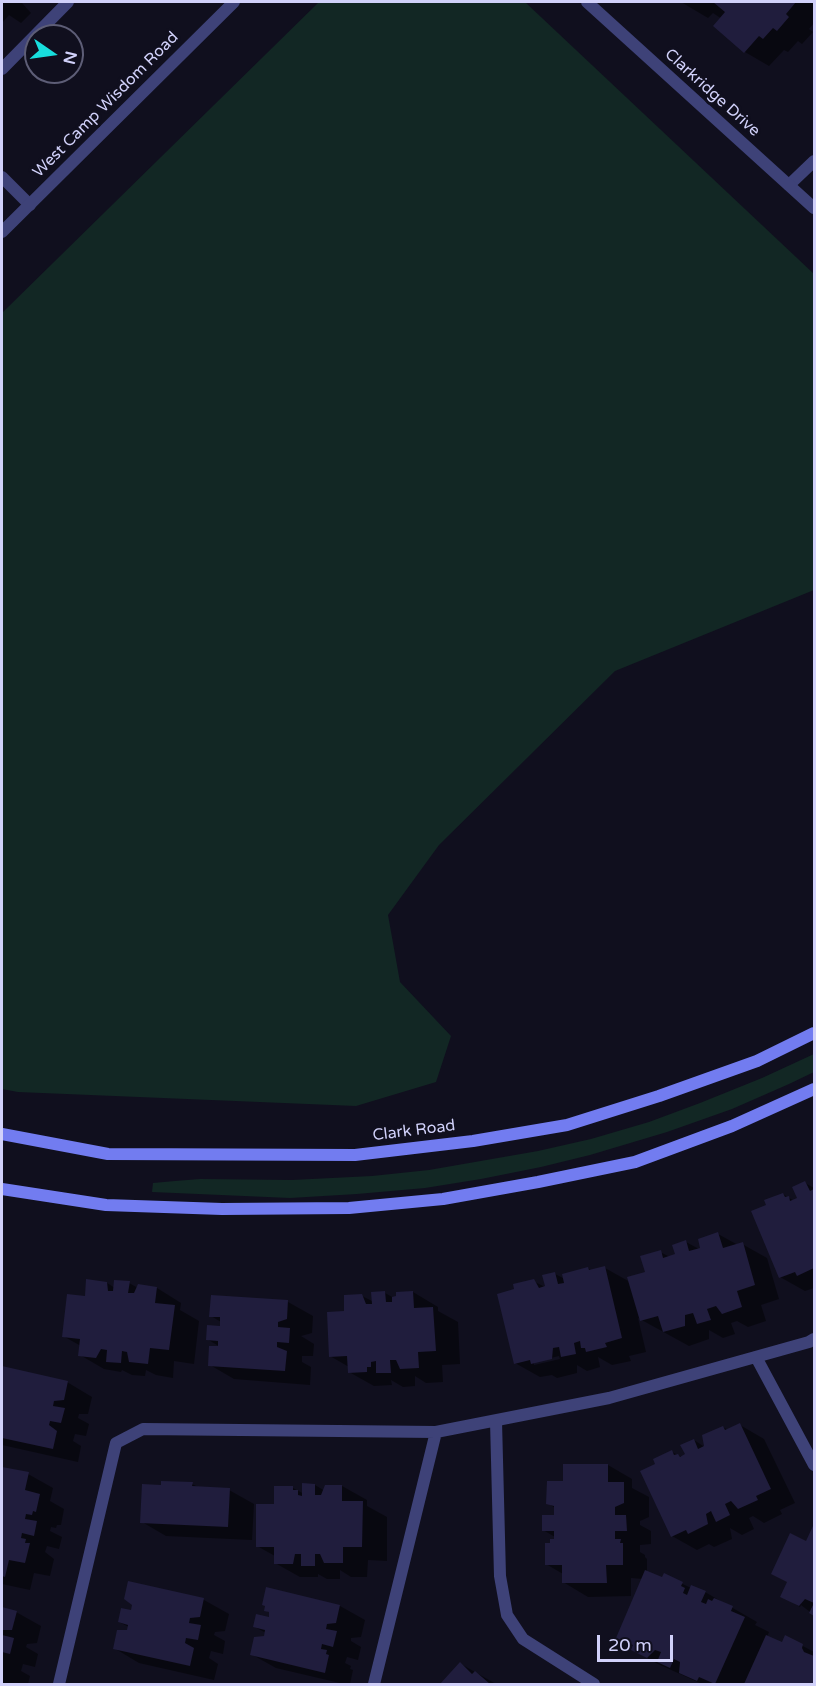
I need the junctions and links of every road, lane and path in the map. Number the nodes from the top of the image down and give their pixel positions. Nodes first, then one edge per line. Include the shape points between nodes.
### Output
1 (68, 2) edge
2 (234, 2) edge
3 (587, 2) edge
4 (2, 69) edge
5 (814, 160) edge
6 (2, 177) edge
7 (789, 185) junction
8 (30, 205) junction
9 (814, 208) edge
10 (2, 232) edge
11 (814, 1033) edge
12 (814, 1089) edge
13 (2, 1134) edge
14 (2, 1189) edge
15 (814, 1339) edge
16 (756, 1357) junction
17 (496, 1421) junction
18 (436, 1432) junction
19 (814, 1465) edge
20 (59, 1684) edge
21 (374, 1684) edge
22 (594, 1684) edge

1 - 4 street
2 - 8 street, West Camp Wisdom Road
3 - 7 street, Clarkridge Drive
5 - 7 street
6 - 8 street
7 - 9 street, Clarkridge Drive
8 - 10 street, West Camp Wisdom Road
11 - 13 main road, Clark Road via 756,1061 567,1125 461,1142 355,1155 108,1154
12 - 14 main road via 732,1126 635,1162 443,1199 349,1208 222,1209 106,1205
15 - 16 street
16 - 17 street via 609,1398
16 - 19 street
17 - 18 street
17 - 22 street via 500,1576 507,1616 523,1639
18 - 20 street via 143,1429 116,1443
18 - 21 street

